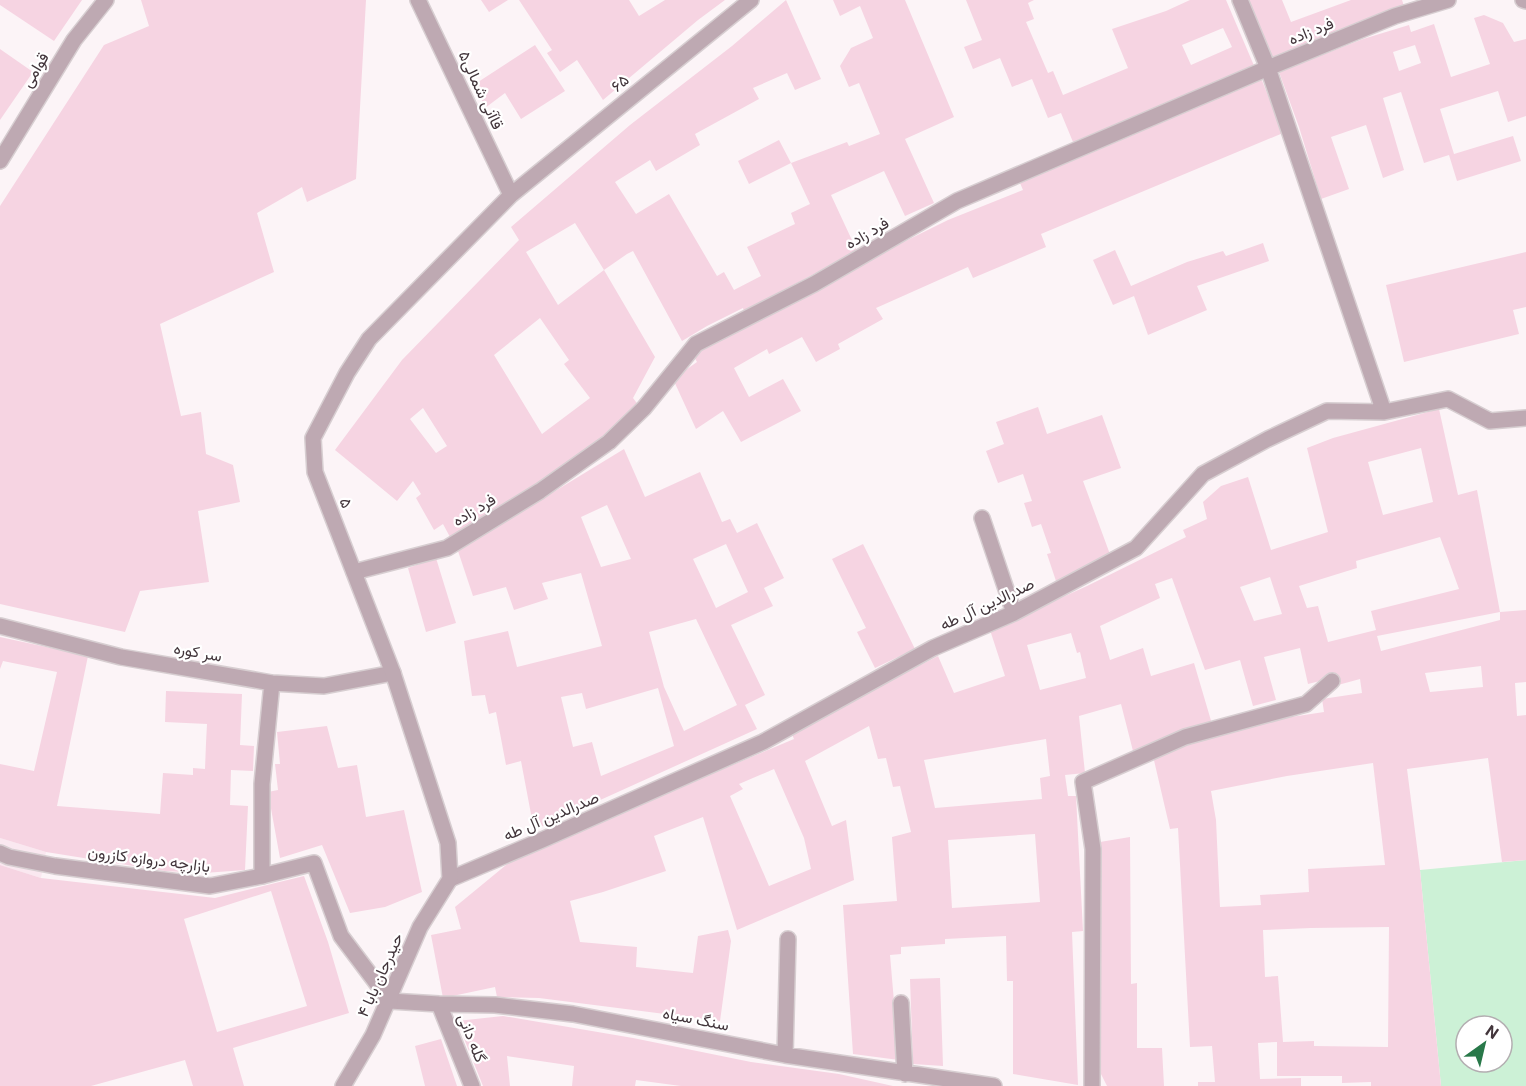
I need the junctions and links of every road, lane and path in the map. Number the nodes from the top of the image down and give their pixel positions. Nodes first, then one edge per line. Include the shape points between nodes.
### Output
1 (106, 0) edge
2 (418, 0) edge
3 (751, 0) edge
4 (1240, 0) edge
5 (1448, 0) edge
6 (1268, 68) junction
7 (0, 161) edge
8 (511, 195) junction
9 (1384, 412) junction
10 (1526, 418) edge
11 (982, 518) dead end
12 (354, 572) junction
13 (1014, 613) junction
14 (0, 626) edge
15 (393, 673) junction
16 (1332, 681) dead end
17 (272, 683) junction
18 (0, 853) edge
19 (262, 876) junction
20 (450, 879) junction
21 (788, 939) dead end
22 (390, 1001) junction
23 (901, 1002) dead end
24 (439, 1004) junction
25 (785, 1055) junction
26 (905, 1074) junction
27 (343, 1086) edge
28 (472, 1086) edge
29 (994, 1086) edge
30 (1092, 1086) edge

1 - 7 street, قوامی via 74,40
2 - 8 street, قاآنی شمالی۵
3 - 8 street, ۶۵
4 - 6 street
5 - 6 street, فرد زاده via 1395,16
6 - 9 street
6 - 12 street, فرد زاده via 957,201 814,284 696,344 644,408 609,442 540,491 447,548
8 - 12 street, ۵ via 369,339 313,438 315,471
9 - 10 street, صدرالدین آل طه via 1448,399 1490,421
9 - 13 street, صدرالدین آل طه via 1326,411 1203,474 1136,548
11 - 13 street
12 - 15 street, ۵
13 - 20 street, صدرالدین آل طه via 933,648 763,742
14 - 17 street, سر کوره via 121,657
15 - 17 street, سر کوره via 324,686
15 - 20 street, ۵ via 448,843
16 - 30 street via 1306,704 1185,738 1083,782 1093,849
17 - 19 street via 262,784
18 - 19 street, بازارچه دروازه کازرون via 55,866 210,886
19 - 22 street, بازارچه دروازه کازرون via 314,863 341,936
20 - 22 street, حیدرجان بابا ۴ via 420,927
21 - 25 street
22 - 24 street, سنگ سیاه
22 - 27 street, حیدرجان بابا ۴
23 - 26 street
24 - 25 street, سنگ سیاه via 495,1005 573,1014
24 - 28 street, گله دانی
25 - 26 street, سنگ سیاه
26 - 29 street, سنگ سیاه

